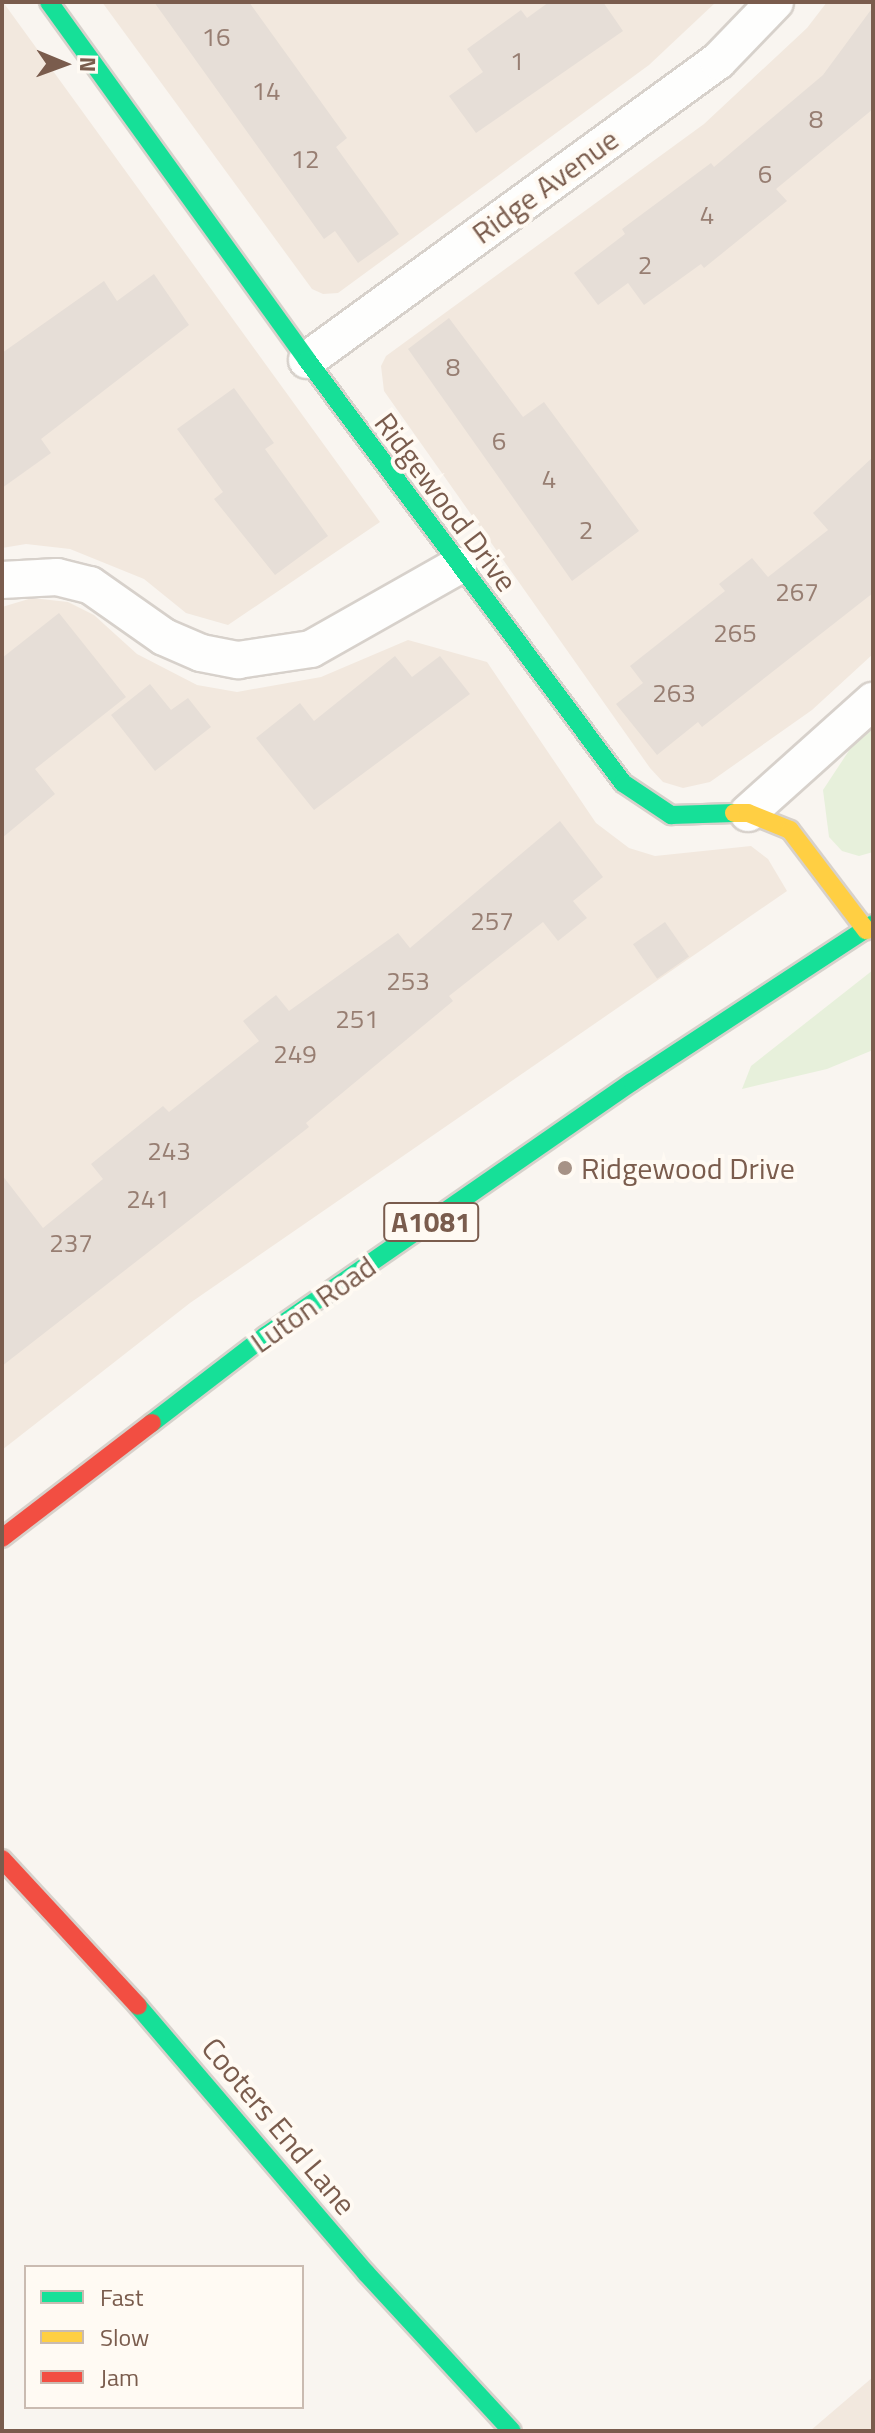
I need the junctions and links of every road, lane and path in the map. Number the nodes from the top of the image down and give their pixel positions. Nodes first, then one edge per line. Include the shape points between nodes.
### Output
1 (49, 2) edge
2 (775, 2) edge
3 (307, 360) junction
4 (458, 566) junction
5 (2, 580) edge
6 (873, 701) edge
7 (748, 813) junction
8 (869, 927) edge
9 (2, 1538) edge
10 (2, 1859) edge
11 (512, 2431) edge

1 - 3 street, Ridgewood Drive
2 - 3 street, Ridge Avenue via 718,61
3 - 4 street, Ridgewood Drive
4 - 5 street via 311,649 238,660 201,653 164,637 90,585 57,577
4 - 7 street, Ridgewood Drive via 623,783 671,815
6 - 7 street
7 - 8 street, Ridgewood Drive via 790,830
8 - 9 street, Luton Road / A1081 via 632,1082 265,1336
10 - 11 street, Cooters End Lane via 193,2066 366,2273

